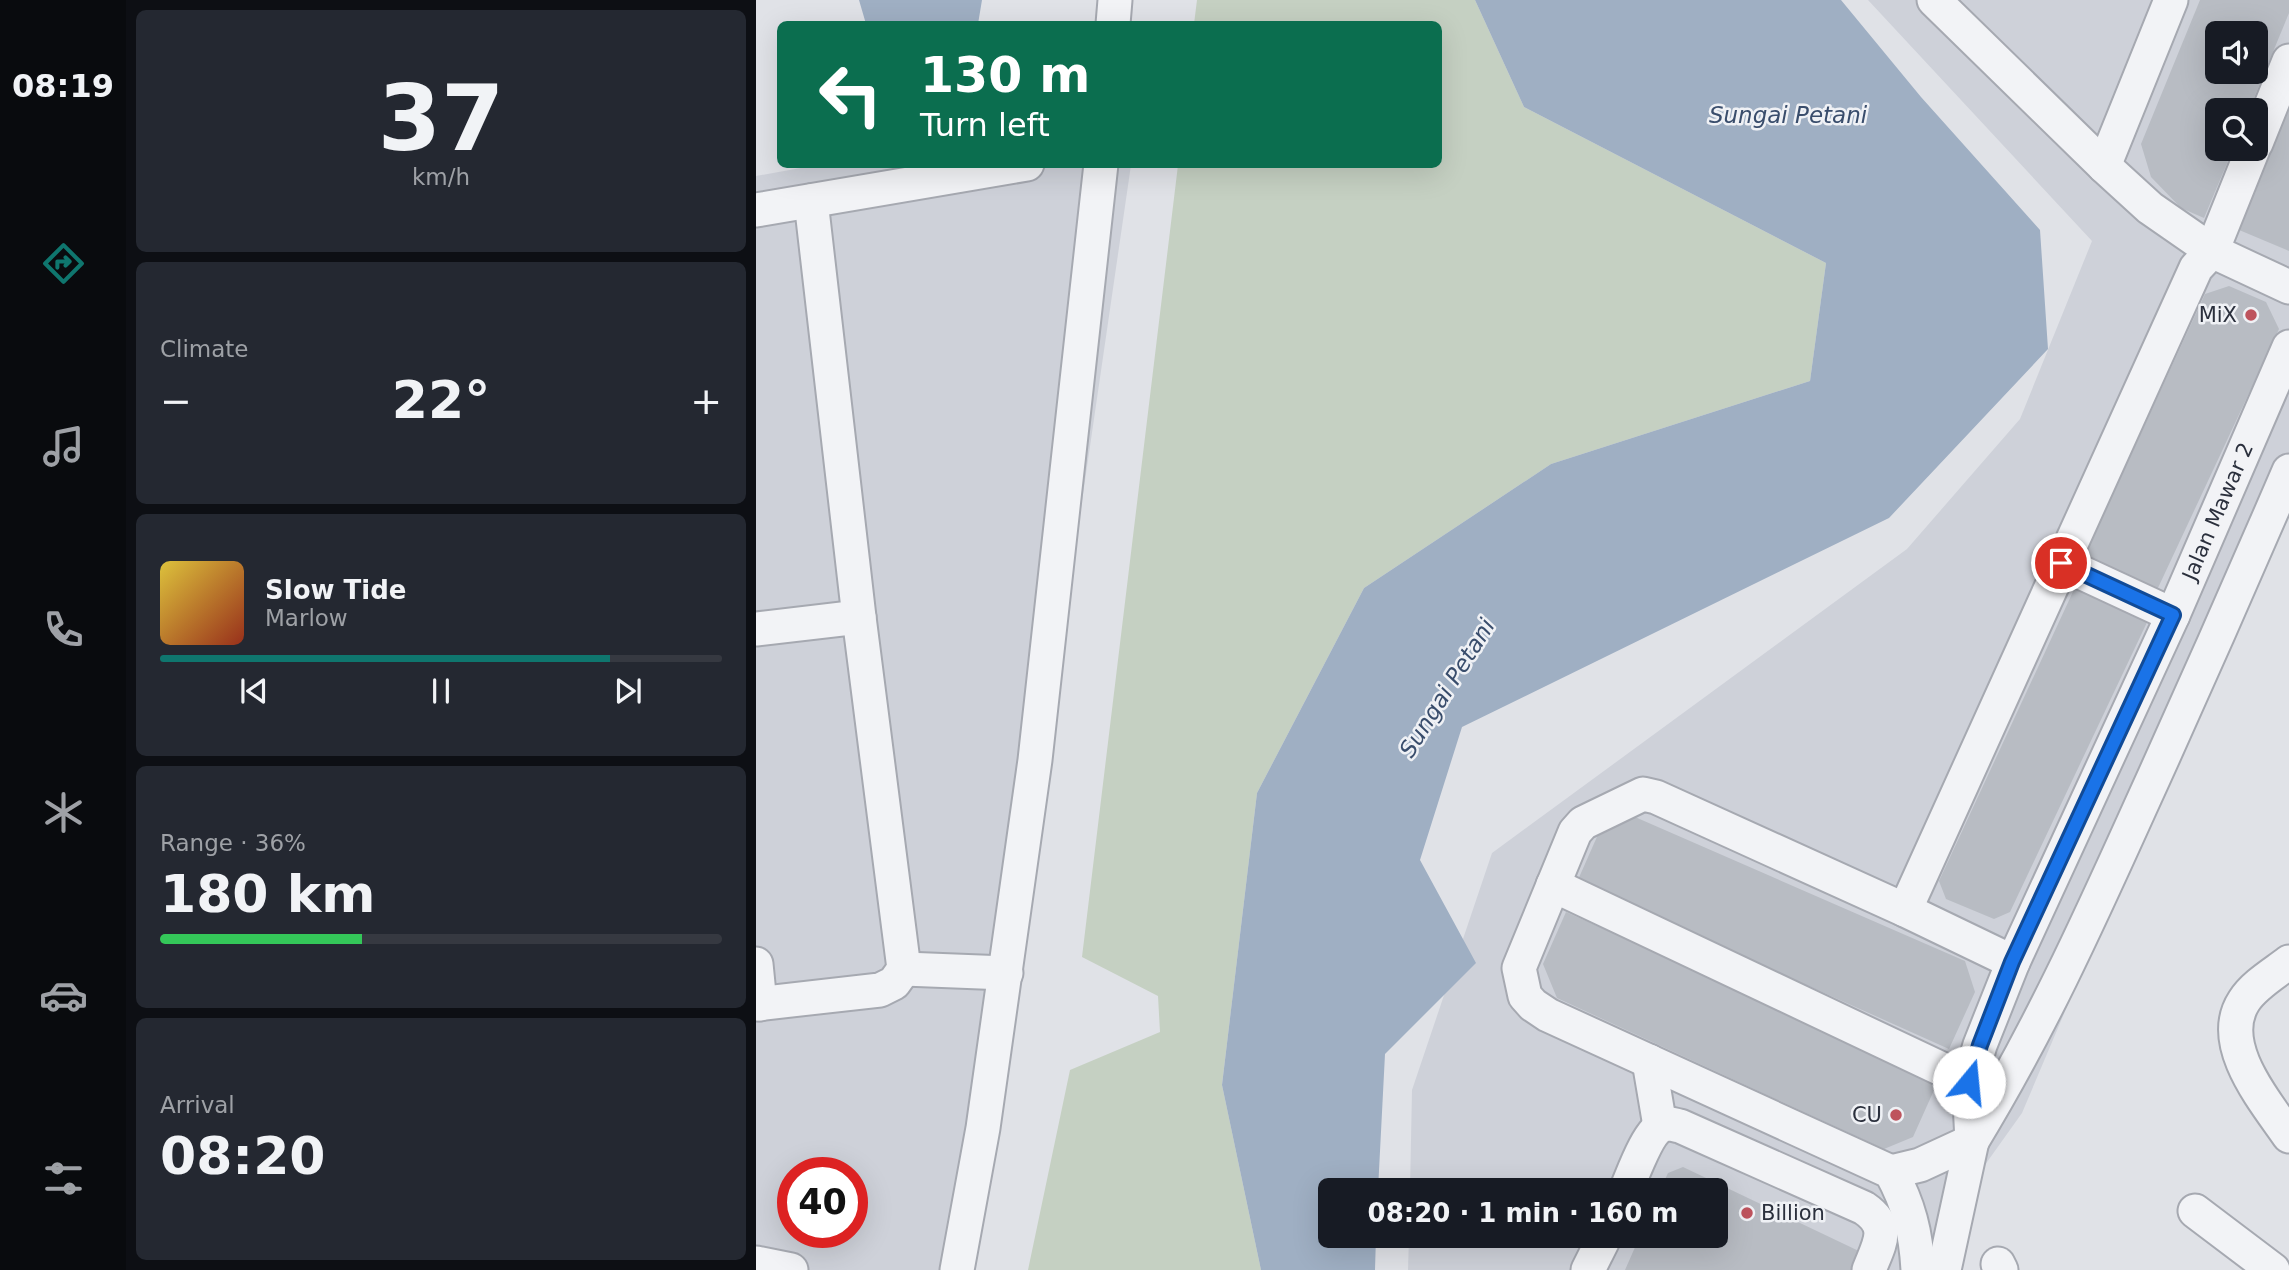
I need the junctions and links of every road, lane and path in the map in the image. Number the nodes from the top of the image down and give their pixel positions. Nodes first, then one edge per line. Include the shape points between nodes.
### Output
1 (1115, 0) edge
2 (1934, 0) edge
3 (2171, 0) edge
4 (1113, 21) edge
5 (2289, 61) edge
6 (2268, 113) edge
7 (2248, 161) edge
8 (2104, 166) junction
9 (1004, 168) edge
10 (1101, 168) edge
11 (811, 201) junction
12 (756, 210) edge
13 (2212, 251) junction
14 (2289, 286) edge
15 (2289, 348) edge
16 (2289, 471) edge
17 (2061, 563) junction
18 (2173, 615) junction
19 (859, 617) junction
20 (756, 629) edge
21 (1553, 885) junction
22 (1905, 909) junction
23 (2012, 962) junction
24 (2289, 962) edge
25 (756, 964) edge
26 (904, 969) junction
27 (1006, 973) junction
28 (758, 1004) edge
29 (1649, 1061) junction
30 (1969, 1082) junction
31 (1660, 1126) junction
32 (2289, 1136) edge
33 (1972, 1141) junction
34 (1891, 1172) junction
35 (1632, 1178) edge
36 (2195, 1211) dead end
37 (1599, 1248) edge
38 (756, 1263) edge
39 (791, 1270) edge
40 (957, 1270) edge
41 (1588, 1270) edge
42 (1869, 1270) edge
43 (1918, 1270) edge
44 (1944, 1270) edge
45 (2273, 1270) edge

1 - 4 street
2 - 8 street
3 - 8 street
5 - 6 street
7 - 13 street
8 - 13 street via 2150,208
9 - 11 street
10 - 27 street via 1059,561
11 - 12 street
11 - 19 street
13 - 14 street
13 - 17 street via 2196,268
15 - 18 street, Jalan Mawar 2
16 - 33 street, Jalan Mawar 2 via 2077,945
17 - 18 street
17 - 22 street
18 - 23 street, Jalan Mawar 2
19 - 20 street
19 - 26 street
21 - 22 street via 1583,823 1643,794
21 - 29 street via 1519,968 1525,996 1548,1015
21 - 30 street
22 - 23 street
23 - 30 street, Jalan Mawar 2
24 - 32 street via 2244,1000 2235,1034 2239,1055
25 - 28 street
26 - 27 street
26 - 28 street via 894,983 880,990
27 - 40 street
29 - 31 street
29 - 34 street
30 - 33 street, Jalan Mawar 2
31 - 35 street
31 - 42 street via 1680,1126 1875,1215 1882,1232
33 - 34 street via 1920,1165
33 - 44 street, Jalan Mawar 2
34 - 43 street via 1905,1197 1913,1226
36 - 45 street
37 - 41 street
38 - 39 street

